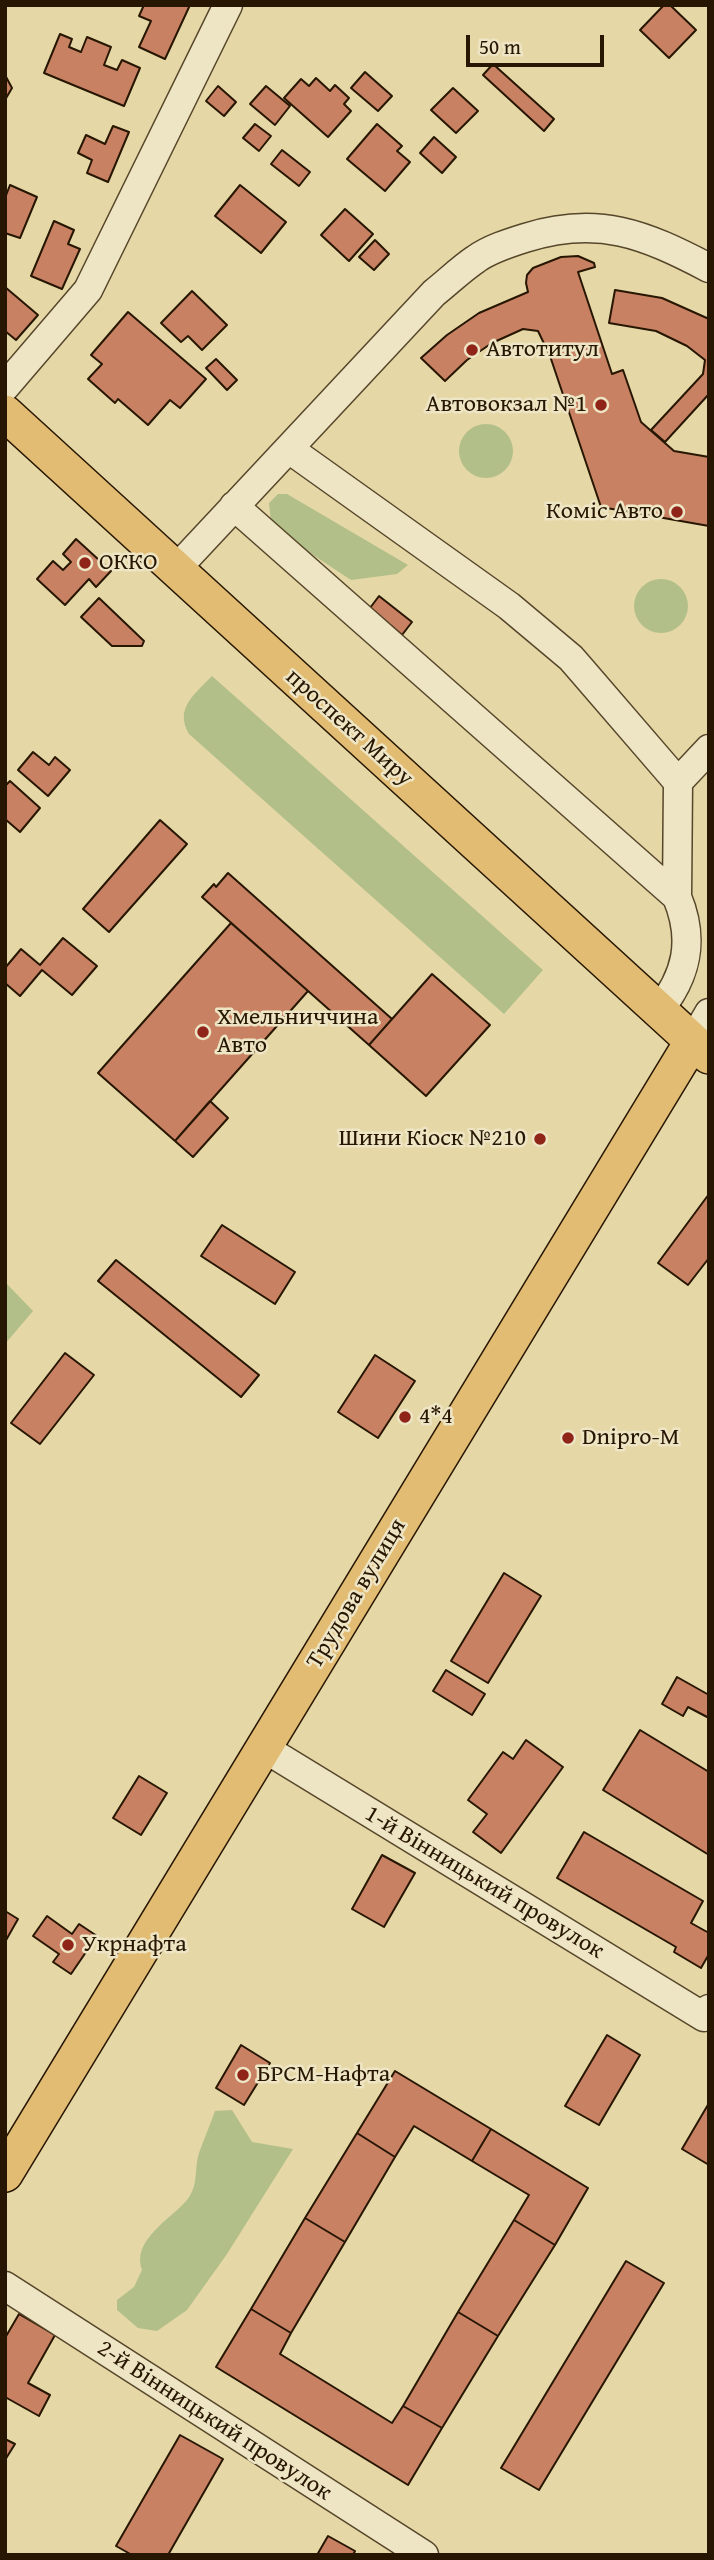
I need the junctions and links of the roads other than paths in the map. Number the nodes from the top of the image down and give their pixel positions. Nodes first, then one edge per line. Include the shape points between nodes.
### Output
1 (228, 5) edge
2 (709, 268) edge
3 (5, 387) edge
4 (5, 413) edge
5 (289, 449) junction
6 (234, 506) junction
7 (176, 569) junction
8 (709, 749) edge
9 (678, 782) junction
10 (680, 904) junction
11 (658, 1011) junction
12 (703, 1037) edge
13 (264, 1748) junction
14 (706, 2013) edge
15 (5, 2174) edge
16 (5, 2286) edge
17 (424, 2555) edge

1 - 3 street via 88,290
2 - 5 street via 637,235 598,228 541,233 513,241 477,258 434,293
4 - 7 main road, проспект Миру
5 - 6 street
5 - 9 street via 509,606 560,649
6 - 7 street
6 - 10 street
7 - 11 main road, проспект Миру
8 - 9 street
9 - 10 street
10 - 11 street via 687,952 675,991
11 - 12 main road, проспект Миру
12 - 13 main road, Трудова вулиця
13 - 14 street, 1-й Вінницький провулок
13 - 15 main road, Трудова вулиця
16 - 17 street, 2-й Вінницький провулок

